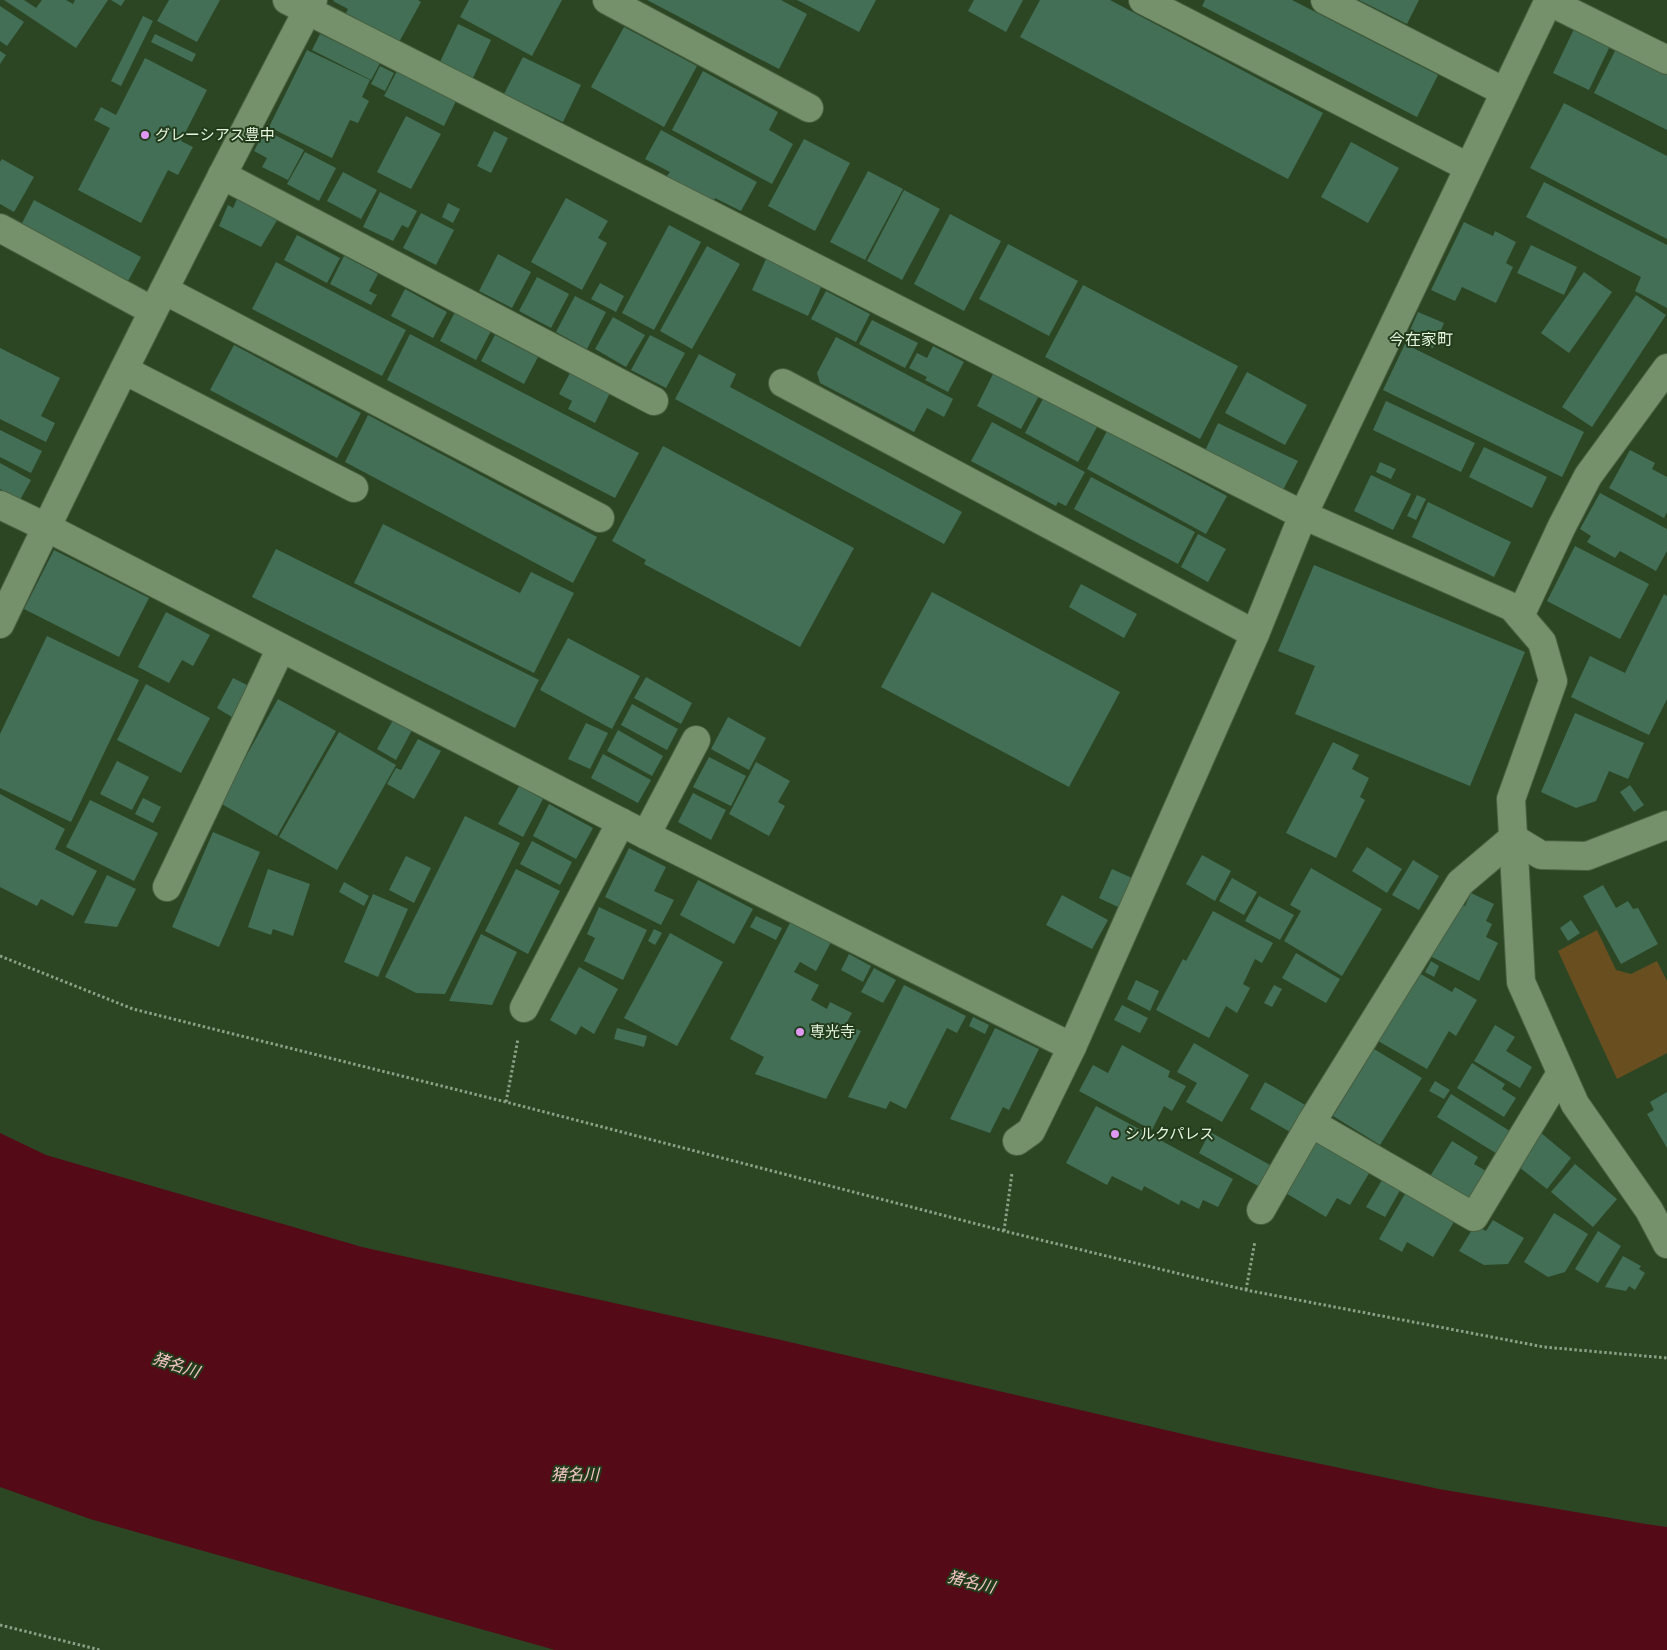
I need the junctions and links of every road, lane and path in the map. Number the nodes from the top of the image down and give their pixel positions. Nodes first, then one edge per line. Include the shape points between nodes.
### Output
1 (607, 0) edge
2 (1143, 0) edge
3 (1324, 0) edge
4 (1549, 0) edge
5 (302, 4) edge
6 (1667, 60) edge
7 (1505, 92) junction
8 (809, 108) dead end
9 (1468, 167) junction
10 (222, 175) junction
11 (0, 228) edge
12 (159, 301) junction
13 (1667, 368) edge
14 (124, 370) junction
15 (783, 382) dead end
16 (654, 401) dead end
17 (354, 488) dead end
18 (0, 505) edge
19 (1303, 515) junction
20 (600, 518) dead end
21 (46, 527) junction
22 (1520, 616) junction
23 (0, 624) edge
24 (1255, 634) junction
25 (282, 648) junction
26 (696, 740) dead end
27 (621, 822) junction
28 (1667, 825) edge
29 (646, 836) junction
30 (1513, 838) junction
31 (167, 887) dead end
32 (0, 956) edge
33 (524, 1008) joint
34 (1072, 1047) junction
35 (1561, 1073) junction
36 (506, 1102) junction
37 (1311, 1124) junction
38 (1016, 1141) joint
39 (1261, 1210) joint
40 (1004, 1231) junction
41 (1667, 1244) edge
42 (1246, 1290) junction
43 (1667, 1358) edge
44 (0, 1625) edge
45 (100, 1650) edge

1 - 8 street
2 - 9 street
3 - 7 street
4 - 6 street
4 - 7 street
5 - 10 street
5 - 19 street
7 - 9 street
9 - 19 street
10 - 12 street
10 - 16 street
11 - 12 street
12 - 14 street
12 - 20 street
13 - 22 street via 1588,476
14 - 17 street
14 - 21 street
15 - 24 street
18 - 21 street
19 - 22 street via 1512,607
19 - 24 street
21 - 23 street
21 - 25 street
22 - 30 street via 1542,642 1553,681 1511,799
24 - 34 street
25 - 27 street
25 - 31 street
26 - 29 street
27 - 29 street
27 - 33 street
28 - 30 street via 1587,856 1541,855
29 - 34 street
30 - 35 street via 1520,982
30 - 37 street via 1460,883
32 - 36 path via 134,1009
33 - 36 path
34 - 38 street via 1031,1131
35 - 37 street via 1474,1217
35 - 41 street via 1575,1104 1649,1210
36 - 40 path
37 - 39 street
38 - 40 path
39 - 42 path
40 - 42 path
42 - 43 path via 1544,1347
44 - 45 path

